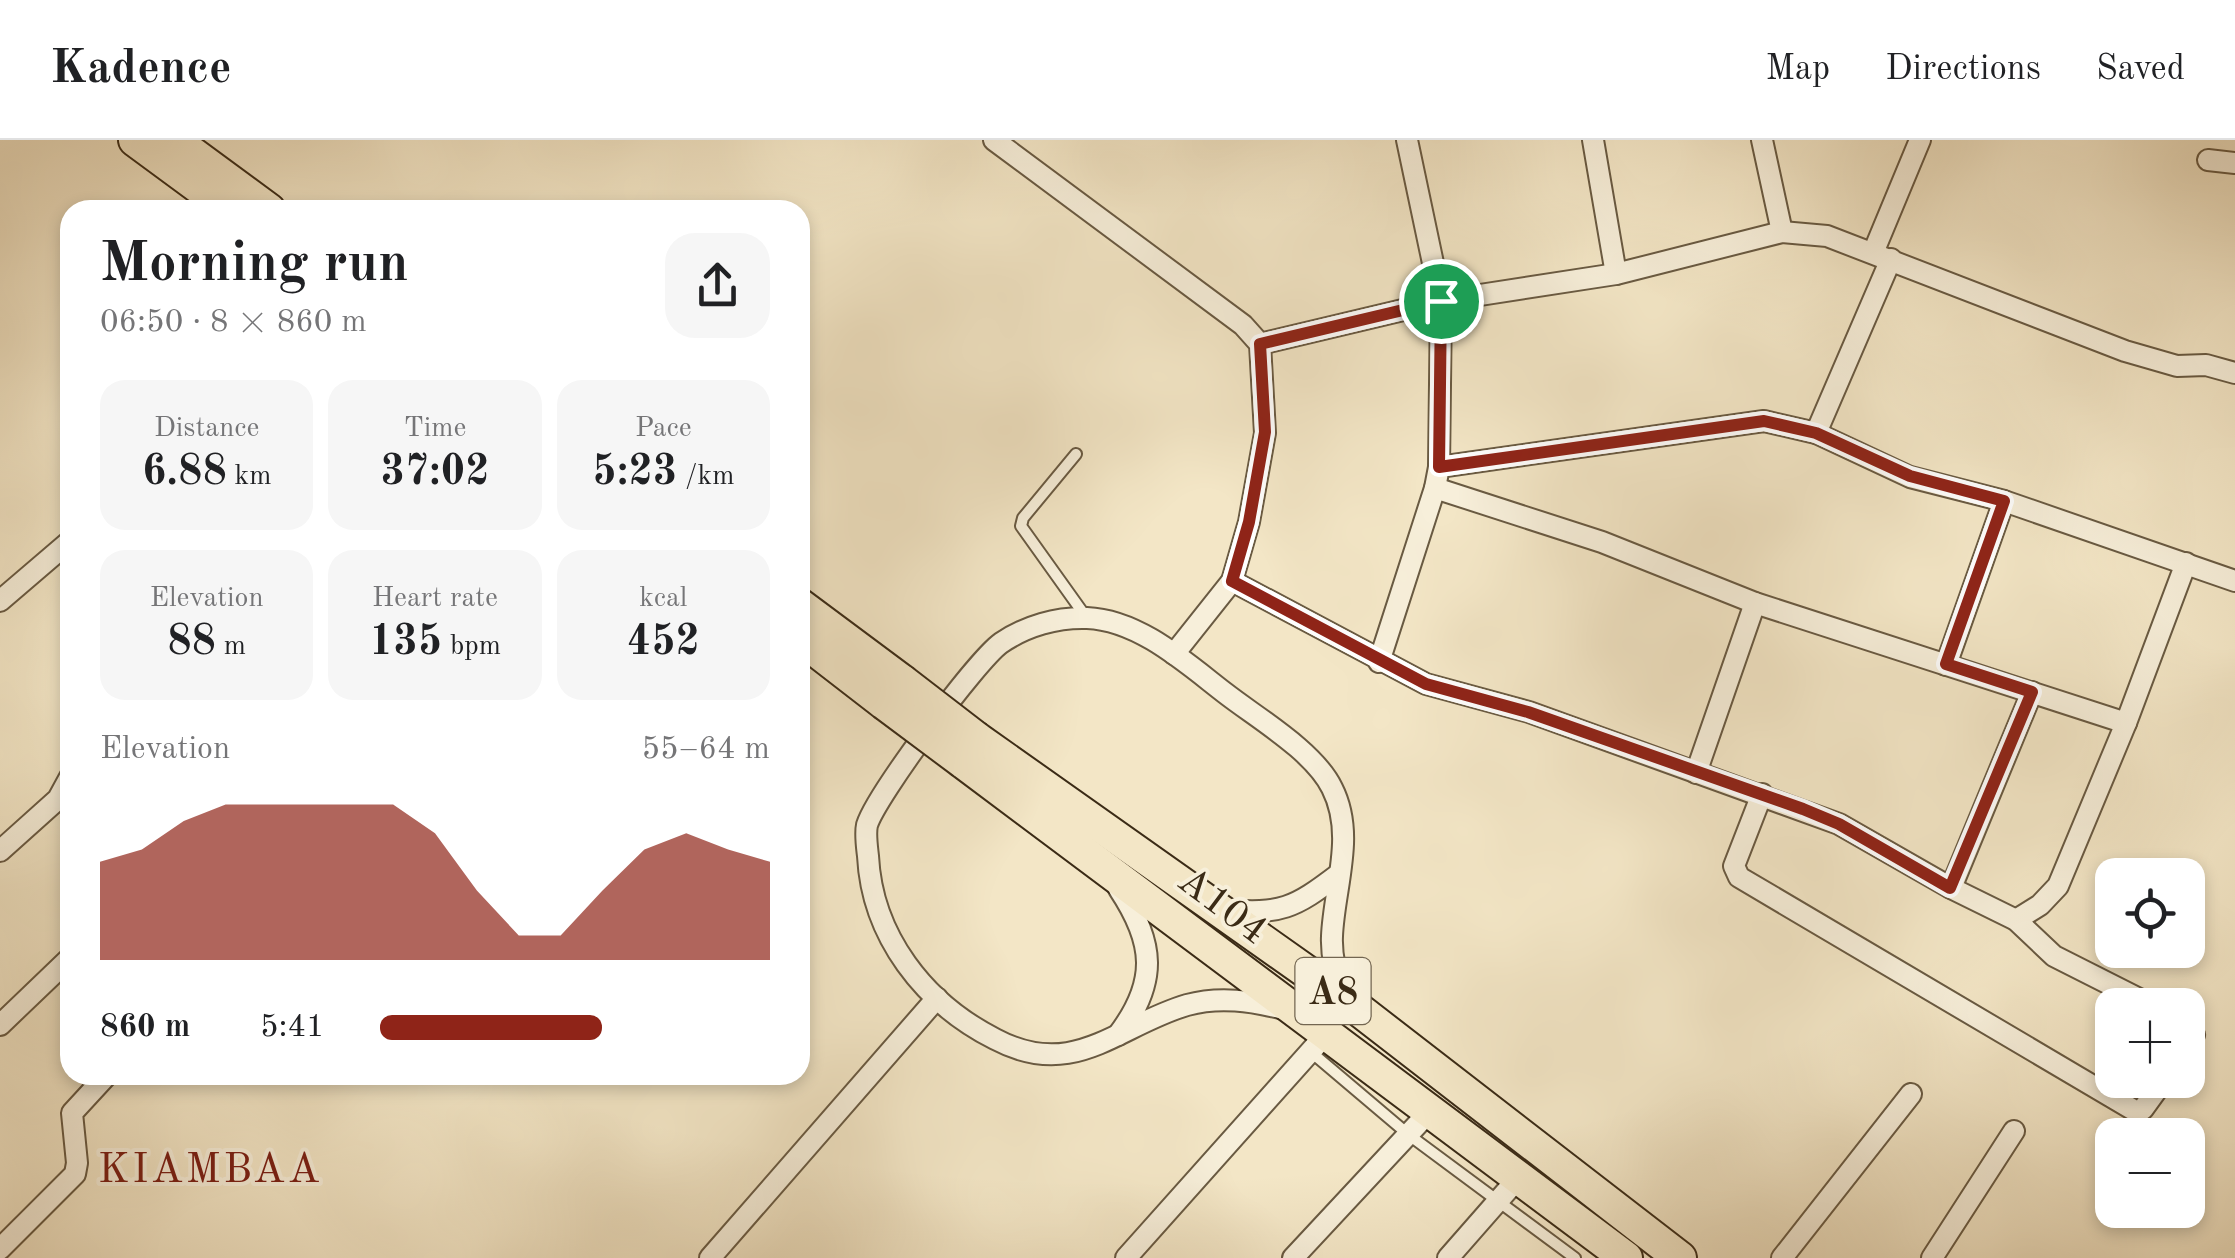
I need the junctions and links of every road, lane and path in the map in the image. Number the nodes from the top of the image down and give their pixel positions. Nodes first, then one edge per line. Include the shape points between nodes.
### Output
1 (135, 140) edge
2 (174, 140) edge
3 (994, 140) edge
4 (1406, 140) edge
5 (1593, 140) edge
6 (1762, 140) edge
7 (1920, 140) edge
8 (2208, 160) dead end
9 (2235, 163) edge
10 (216, 200) edge
11 (255, 200) edge
12 (1782, 232) junction
13 (1882, 256) junction
14 (1616, 274) junction
15 (1441, 301) junction
16 (1260, 344) junction
17 (2235, 372) edge
18 (1816, 433) junction
19 (1076, 454) dead end
20 (1437, 478) junction
21 (2004, 501) junction
22 (60, 550) edge
23 (2186, 563) junction
24 (1232, 581) junction
25 (2235, 581) edge
26 (0, 601) edge
27 (1755, 602) junction
28 (810, 614) edge
29 (1086, 618) junction
30 (810, 644) edge
31 (1174, 654) junction
32 (1379, 662) junction
33 (1946, 664) junction
34 (893, 692) junction
35 (2032, 692) junction
36 (2126, 723) junction
37 (970, 750) junction
38 (1696, 772) junction
39 (60, 794) edge
40 (1762, 794) junction
41 (0, 851) edge
42 (1105, 868) junction
43 (1339, 874) junction
44 (1950, 888) junction
45 (1217, 909) junction
46 (2016, 920) junction
47 (60, 968) edge
48 (2117, 988) edge
49 (937, 998) junction
50 (1345, 999) junction
51 (1300, 1013) junction
52 (0, 1025) edge
53 (1116, 1037) junction
54 (1318, 1042) junction
55 (98, 1085) edge
56 (2095, 1087) edge
57 (1910, 1094) dead end
58 (2113, 1098) edge
59 (2152, 1098) edge
60 (1420, 1123) junction
61 (2014, 1131) dead end
62 (1510, 1189) junction
63 (0, 1249) edge
64 (710, 1258) edge
65 (1126, 1258) edge
66 (1293, 1258) edge
67 (1448, 1258) edge
68 (1575, 1258) edge
69 (1626, 1258) edge
70 (1680, 1258) edge
71 (1782, 1258) edge
72 (1932, 1258) edge

1 - 10 highway
2 - 11 highway
3 - 16 street
4 - 15 street
5 - 14 street
6 - 12 street
7 - 13 street
8 - 9 street
12 - 13 street via 1827,236
12 - 14 street
13 - 17 street via 2125,351 2176,366
13 - 18 street
14 - 15 street
15 - 16 street
15 - 20 street
16 - 24 street via 1265,432
18 - 20 street via 1764,421
18 - 21 street via 1910,476
19 - 29 lane via 1020,526
20 - 27 street
20 - 32 street
21 - 23 street
21 - 33 street
22 - 26 street
23 - 25 street
23 - 36 street
24 - 31 street
24 - 32 street
27 - 33 street
27 - 38 street
28 - 34 highway, A8
29 - 31 street via 1130,629
29 - 49 street via 1043,622 999,644 916,746 866,826 879,915 903,960
30 - 34 highway, A8
31 - 43 street via 1324,775 1344,828
32 - 38 street via 1426,684
33 - 35 street
34 - 37 highway, A8, bridge
35 - 36 street
35 - 44 street
36 - 46 street via 2058,886
37 - 42 highway, A104 / A8
37 - 45 highway, A8
38 - 40 street
39 - 41 street
40 - 44 street via 1839,824
40 - 56 street via 1734,866 1738,878
42 - 51 highway, A104 / A8
42 - 53 street via 1148,948 1139,1003
43 - 45 street via 1298,904 1263,912
43 - 50 street via 1332,956
44 - 46 street
45 - 50 highway, A8
46 - 48 street via 2054,956
47 - 52 street
49 - 53 street via 1024,1052 1079,1052
49 - 64 street
50 - 70 highway, A8
51 - 53 street via 1222,999 1186,1006
51 - 54 highway, A104 / A8
54 - 60 highway, A104 / A8
54 - 65 street
55 - 63 street via 72,1113 74,1174
57 - 71 street
58 - 59 street via 2137,1112
60 - 62 highway, A104 / A8
60 - 66 street
61 - 72 street
62 - 67 street
62 - 68 lane
62 - 69 highway, A104 / A8

